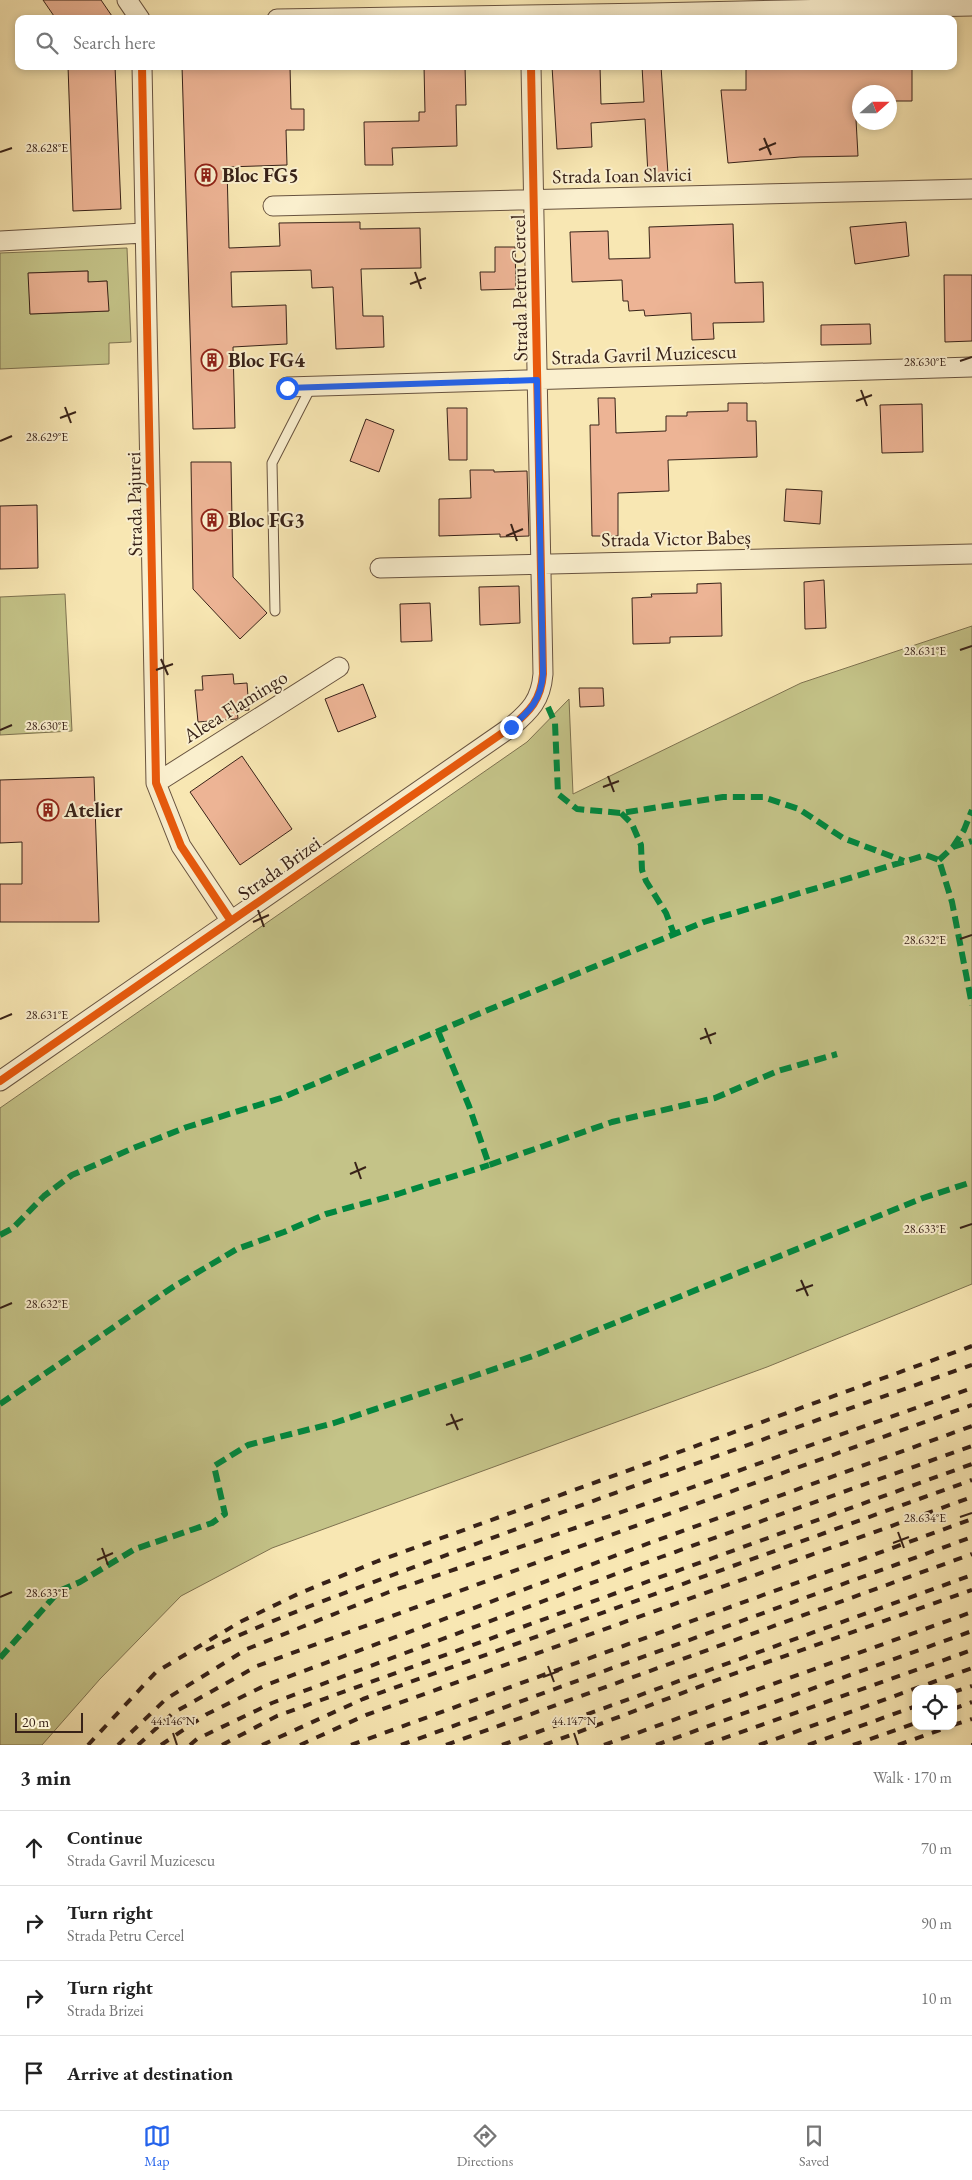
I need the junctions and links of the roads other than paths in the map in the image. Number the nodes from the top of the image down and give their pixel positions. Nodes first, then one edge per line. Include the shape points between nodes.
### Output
1 (127, 0) edge
2 (972, 6) edge
3 (530, 11) edge
4 (137, 15) edge
5 (404, 15) edge
6 (142, 70) edge
7 (531, 70) edge
8 (972, 189) edge
9 (533, 200) junction
10 (272, 206) dead end
11 (144, 233) junction
12 (0, 241) edge
13 (972, 367) edge
14 (537, 380) junction
15 (312, 387) junction
16 (287, 388) dead end
17 (972, 554) edge
18 (542, 563) junction
19 (380, 568) dead end
20 (275, 611) dead end
21 (339, 667) dead end
22 (542, 689) joint
23 (156, 783) junction
24 (231, 921) junction
25 (0, 1081) edge

1 - 4 street
2 - 3 street via 650,13
3 - 5 street
6 - 11 street, Strada Pajurei
7 - 9 street, Strada Petru Cercel
8 - 9 street, Strada Ioan Slavici
9 - 10 street, Strada Ioan Slavici
9 - 14 street, Strada Petru Cercel
11 - 12 street
11 - 23 street, Strada Pajurei
13 - 14 street, Strada Gavril Muzicescu
14 - 15 street, Strada Gavril Muzicescu
14 - 18 street, Strada Petru Cercel
15 - 16 street, Strada Gavril Muzicescu
15 - 20 lane via 272,463
17 - 18 street, Strada Victor Babeș
18 - 19 street, Strada Victor Babeș
18 - 22 street, Strada Petru Cercel
21 - 23 street, Aleea Flamingo
22 - 24 street, Strada Brizei via 536,702 511,727
23 - 24 street, Strada Pajurei via 181,846
24 - 25 street, Strada Brizei

